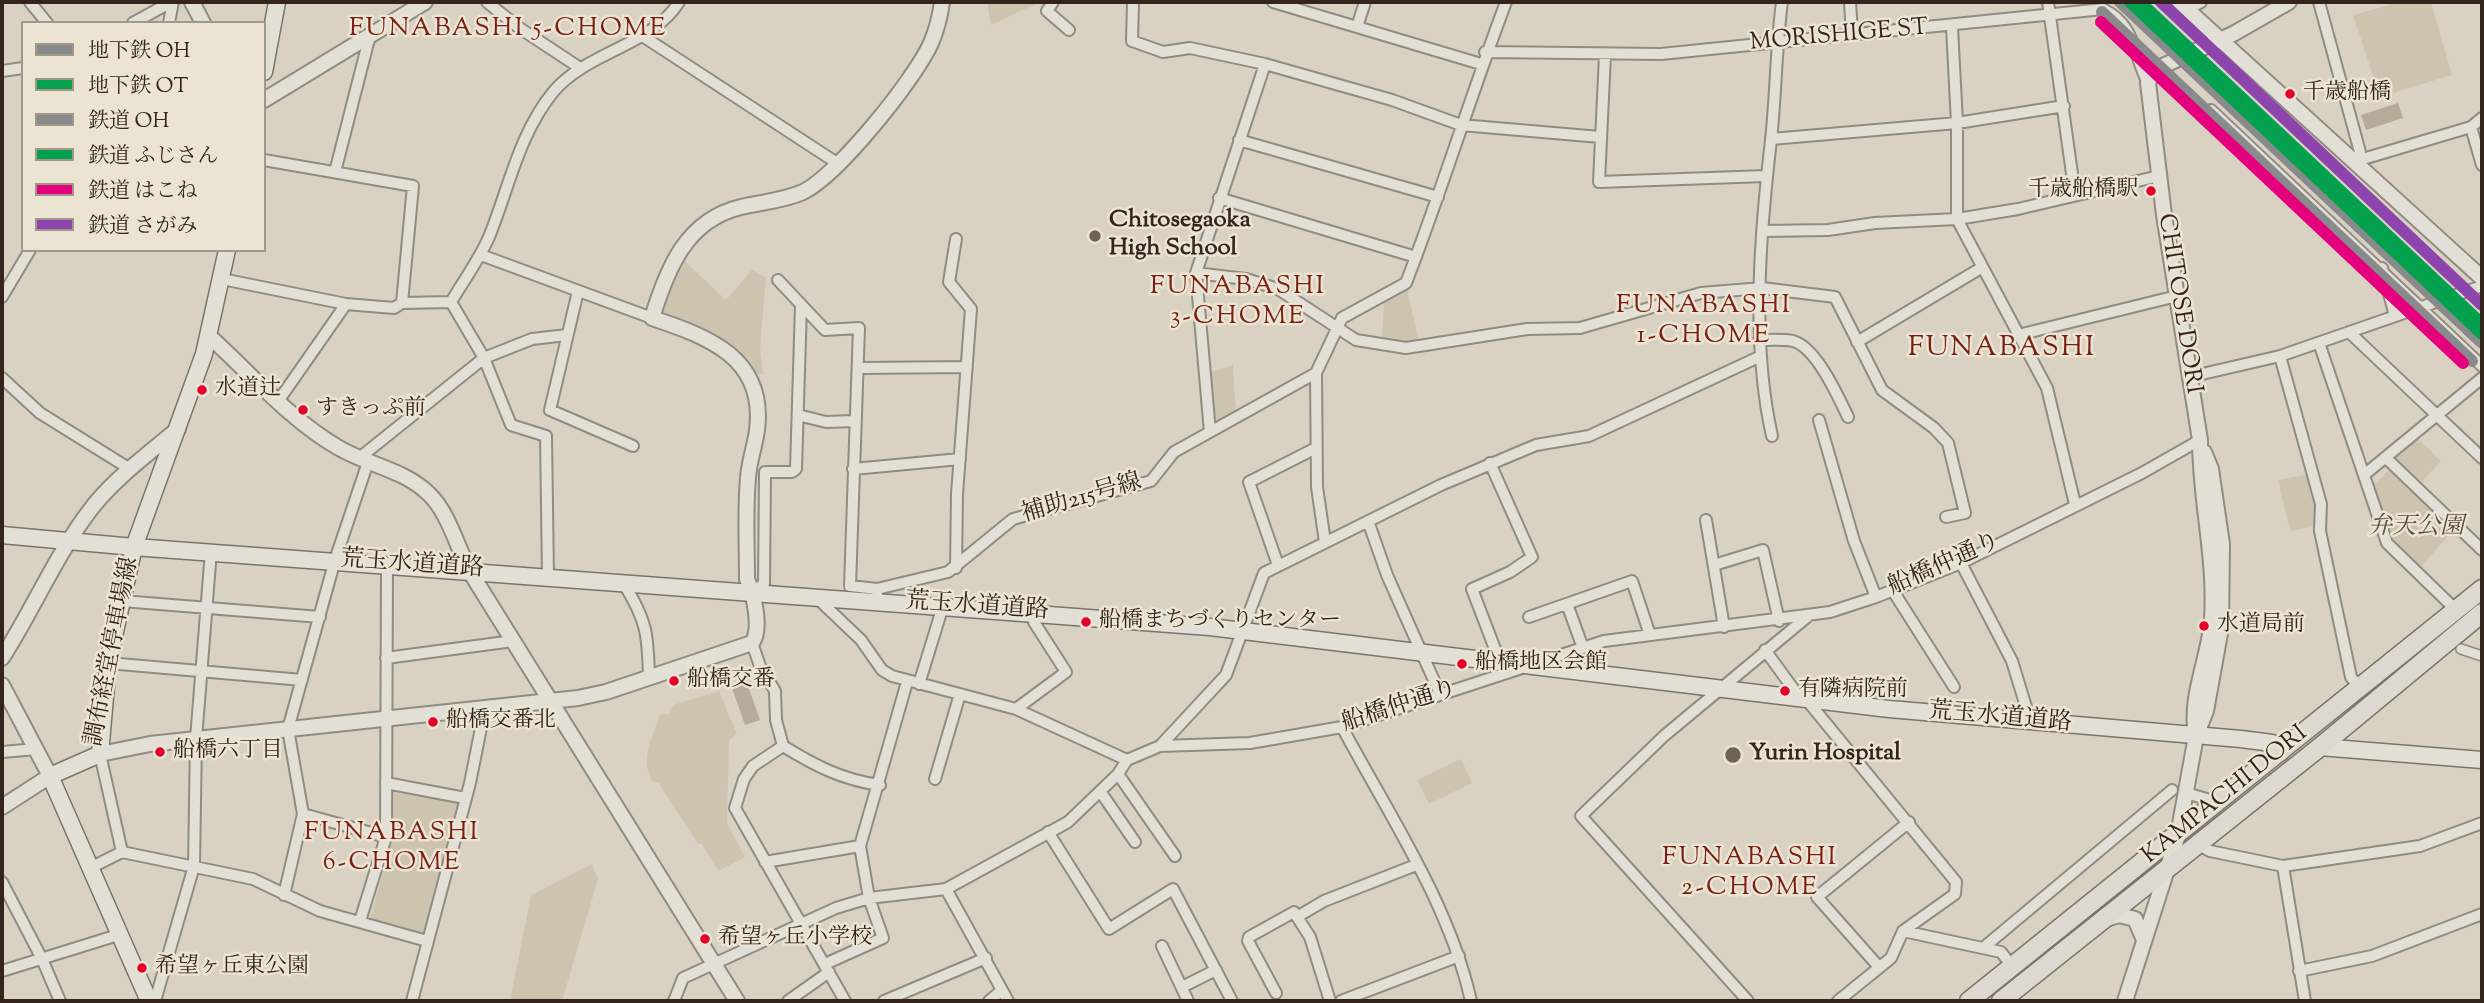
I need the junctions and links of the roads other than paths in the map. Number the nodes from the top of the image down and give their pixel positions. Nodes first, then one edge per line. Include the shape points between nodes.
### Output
1 (30, 2) edge
2 (172, 2) edge
3 (192, 2) edge
4 (277, 2) edge
5 (425, 2) edge
6 (487, 2) edge
7 (680, 2) edge
8 (942, 2) edge
9 (1053, 2) edge
10 (1133, 2) edge
11 (1273, 2) edge
12 (1365, 2) edge
13 (1506, 2) edge
14 (1782, 2) edge
15 (1850, 2) edge
16 (2048, 2) edge
17 (2289, 2) edge
18 (2319, 2) edge
19 (2188, 4) edge
20 (2099, 6) edge
21 (2050, 16) junction
22 (45, 21) edge
23 (137, 21) edge
24 (169, 21) edge
25 (202, 21) edge
26 (1357, 27) junction
27 (1952, 27) junction
28 (1069, 30) dead end
29 (1852, 34) junction
30 (370, 35) junction
31 (641, 35) junction
32 (2221, 40) junction
33 (1778, 41) junction
34 (1485, 52) junction
35 (1605, 55) junction
36 (266, 61) edge
37 (1265, 64) junction
38 (1481, 64) junction
39 (21, 68) edge
40 (580, 68) junction
41 (2, 71) edge
42 (2148, 83) junction
43 (266, 99) edge
44 (2064, 106) junction
45 (2211, 110) dead end
46 (2482, 118) edge
47 (1957, 123) junction
48 (1461, 125) junction
49 (2471, 127) junction
50 (1600, 137) junction
51 (1771, 139) junction
52 (1239, 140) junction
53 (266, 160) edge
54 (2357, 161) junction
55 (2482, 164) edge
56 (840, 165) junction
57 (335, 172) junction
58 (1766, 176) junction
59 (2159, 176) junction
60 (2075, 195) junction
61 (1438, 197) junction
62 (1219, 198) junction
63 (1957, 219) junction
64 (1763, 231) junction
65 (956, 239) dead end
66 (29, 252) edge
67 (226, 252) edge
68 (481, 255) junction
69 (1416, 257) junction
70 (1981, 268) junction
71 (2381, 268) junction
72 (1196, 273) junction
73 (2482, 278) edge
74 (222, 279) junction
75 (778, 280) dead end
76 (2482, 286) edge
77 (1762, 288) junction
78 (578, 290) junction
79 (2177, 296) junction
80 (2, 297) edge
81 (451, 302) junction
82 (402, 303) junction
83 (346, 304) junction
84 (801, 305) junction
85 (2421, 307) junction
86 (2395, 316) junction
87 (652, 318) junction
88 (1335, 328) junction
89 (2349, 332) junction
90 (567, 335) junction
91 (2018, 335) junction
92 (209, 336) junction
93 (1759, 340) junction
94 (1857, 342) junction
95 (2319, 343) junction
96 (1761, 356) junction
97 (2280, 356) junction
98 (484, 358) junction
99 (2482, 366) edge
100 (967, 367) junction
101 (859, 368) junction
102 (1315, 373) junction
103 (2189, 377) junction
104 (2, 378) edge
105 (2482, 378) edge
106 (279, 400) junction
107 (798, 415) junction
108 (2438, 415) junction
109 (1848, 417) dead end
110 (1819, 420) dead end
111 (854, 421) junction
112 (179, 428) junction
113 (1210, 432) junction
114 (1772, 436) dead end
115 (2200, 440) junction
116 (633, 446) dead end
117 (1317, 448) junction
118 (2386, 458) junction
119 (2482, 458) edge
120 (960, 459) junction
121 (363, 461) junction
122 (1490, 463) junction
123 (130, 469) junction
124 (853, 469) junction
125 (2364, 475) junction
126 (2075, 505) junction
127 (1946, 517) dead end
128 (1706, 520) dead end
129 (1368, 521) junction
130 (2, 535) edge
131 (69, 541) junction
132 (1325, 542) junction
133 (134, 547) junction
134 (2482, 550) edge
135 (211, 551) junction
136 (335, 560) junction
137 (1961, 563) junction
138 (387, 564) junction
139 (1278, 565) junction
140 (1713, 565) junction
141 (956, 568) junction
142 (469, 570) junction
143 (548, 576) junction
144 (624, 584) junction
145 (2482, 589) edge
146 (1893, 590) junction
147 (752, 592) junction
148 (850, 593) junction
149 (877, 595) junction
150 (816, 597) junction
151 (1876, 597) junction
152 (122, 601) junction
153 (1567, 604) junction
154 (943, 606) junction
155 (206, 608) junction
156 (2456, 610) junction
157 (1034, 612) junction
158 (320, 617) junction
159 (1529, 617) dead end
160 (1807, 617) junction
161 (1779, 621) junction
162 (2479, 623) edge
163 (1724, 627) junction
164 (1244, 631) junction
165 (1650, 635) junction
166 (513, 641) junction
167 (752, 643) junction
168 (1583, 648) junction
169 (2460, 649) dead end
170 (1765, 650) junction
171 (1422, 651) junction
172 (2482, 656) edge
173 (2, 657) edge
174 (386, 658) junction
175 (1500, 662) junction
176 (108, 663) junction
177 (1531, 666) junction
178 (201, 671) junction
179 (649, 678) junction
180 (302, 680) junction
181 (907, 682) junction
182 (919, 684) junction
183 (2, 685) edge
184 (1954, 687) dead end
185 (2360, 688) junction
186 (1718, 689) junction
187 (960, 694) junction
188 (1440, 694) junction
189 (1803, 699) junction
190 (551, 701) junction
191 (485, 708) junction
192 (1016, 709) junction
193 (386, 719) junction
194 (2031, 723) junction
195 (1342, 727) junction
196 (288, 729) junction
197 (2196, 736) junction
198 (196, 739) junction
199 (783, 746) junction
200 (1160, 746) junction
201 (2320, 747) junction
202 (37, 749) junction
203 (2, 752) edge
204 (2280, 753) junction
205 (100, 754) junction
206 (1127, 760) junction
207 (2482, 760) edge
208 (1118, 774) junction
209 (50, 776) junction
210 (935, 779) dead end
211 (386, 783) junction
212 (880, 785) junction
213 (1100, 791) junction
214 (2179, 792) junction
215 (465, 798) junction
216 (2218, 803) junction
217 (2, 807) edge
218 (303, 814) junction
219 (1909, 822) junction
220 (2482, 823) edge
221 (1048, 832) junction
222 (2178, 835) junction
223 (386, 837) junction
224 (1135, 842) dead end
225 (2199, 845) junction
226 (860, 846) junction
227 (122, 852) junction
228 (1175, 856) dead end
229 (765, 862) junction
230 (1416, 865) junction
231 (194, 866) junction
232 (2283, 866) junction
233 (90, 868) junction
234 (2166, 871) junction
235 (2, 882) edge
236 (946, 889) junction
237 (284, 895) junction
238 (869, 898) junction
239 (2482, 914) edge
240 (1297, 917) junction
241 (2103, 920) junction
242 (360, 921) junction
243 (799, 923) junction
244 (1903, 931) junction
245 (118, 935) junction
246 (2144, 941) junction
247 (427, 942) junction
248 (1162, 946) dead end
249 (1983, 947) junction
250 (1459, 956) junction
251 (986, 958) junction
252 (42, 959) junction
253 (712, 962) junction
254 (2012, 966) junction
255 (827, 967) junction
256 (1880, 967) junction
257 (1216, 970) junction
258 (2, 971) edge
259 (2299, 971) junction
260 (1182, 986) junction
261 (1002, 990) junction
262 (1276, 993) dead end
263 (60, 1001) edge
264 (149, 1001) edge
265 (155, 1001) edge
266 (412, 1001) edge
267 (674, 1001) edge
268 (737, 1001) edge
269 (788, 1001) edge
270 (845, 1001) edge
271 (884, 1001) edge
272 (989, 1001) edge
273 (1008, 1001) edge
274 (1188, 1001) edge
275 (1232, 1001) edge
276 (1330, 1001) edge
277 (1341, 1001) edge
278 (1471, 1001) edge
279 (1748, 1001) edge
280 (1838, 1001) edge
281 (1969, 1001) edge
282 (2001, 1001) edge
283 (2125, 1001) edge
284 (2305, 1001) edge

1 - 22 street
2 - 23 street
2 - 24 street
3 - 25 street
4 - 36 main road
5 - 30 street
6 - 40 street
7 - 31 street
8 - 56 street via 930,46
9 - 28 street via 1046,11
10 - 37 street via 1132,41 1163,52 1190,48
11 - 26 street
12 - 26 street
13 - 34 street
14 - 33 street
15 - 29 street
16 - 21 street
17 - 32 street
18 - 54 street via 2360,152
19 - 32 street
20 - 21 street, MORISHIGE ST
20 - 42 street, MORISHIGE ST via 2130,31
21 - 27 street, MORISHIGE ST
21 - 44 street
26 - 38 street
27 - 29 street, MORISHIGE ST
27 - 47 street
29 - 33 street, MORISHIGE ST
30 - 43 street
30 - 57 street
31 - 40 street
31 - 56 street
32 - 42 street via 2154,70
32 - 54 street
33 - 35 street, MORISHIGE ST via 1661,54
33 - 51 street
34 - 35 street, MORISHIGE ST
34 - 38 street
35 - 50 street
37 - 48 street
37 - 52 street
38 - 48 street
39 - 41 street
40 - 68 street via 555,90 535,120 511,170
42 - 59 street, CHITOSE DORI
44 - 47 street
44 - 60 street
45 - 71 street
46 - 49 street
47 - 51 street
47 - 63 street
48 - 50 street
48 - 61 street
49 - 54 street
49 - 55 street
50 - 58 street via 1599,182
51 - 58 street
52 - 61 street
52 - 62 street
53 - 57 street
54 - 73 street
56 - 87 street via 803,192 724,211 693,232 676,253
57 - 82 street via 413,186
58 - 64 street
59 - 60 street
59 - 79 street, CHITOSE DORI
60 - 63 street
61 - 69 street
62 - 69 street
62 - 72 street
63 - 64 street
63 - 70 street
64 - 77 street
65 - 100 street via 948,282 971,309
66 - 80 street
67 - 74 main road, 調布経堂停車場線
68 - 78 street
68 - 81 street
69 - 88 street via 1406,283 1342,318
70 - 91 street
70 - 94 street
71 - 85 street
71 - 86 street
72 - 88 street via 1246,279 1278,289
72 - 113 street
74 - 83 street
74 - 92 main road, 調布経堂停車場線
75 - 84 street
76 - 85 street
77 - 88 street via 1702,293 1580,328 1527,328 1406,348 1356,341
77 - 93 street
77 - 94 street via 1835,297
78 - 87 street
78 - 90 street
79 - 91 street
79 - 103 street, CHITOSE DORI
81 - 82 street
81 - 98 street
82 - 83 street via 394,308
83 - 106 street
84 - 101 street via 825,330 859,328
84 - 107 street
85 - 86 street
85 - 99 street
86 - 89 street
87 - 147 street via 715,341 748,376 757,419 747,495 747,579
88 - 102 street
89 - 95 street
89 - 108 street
90 - 98 street via 532,339
90 - 116 street via 550,410
91 - 126 street via 2053,403
92 - 106 street
92 - 112 main road, 調布経堂停車場線
93 - 96 street
93 - 109 street via 1794,341 1807,348
94 - 127 street via 1882,390 1948,443 1965,513
95 - 97 street
95 - 125 street
96 - 114 street
96 - 122 street via 1590,436 1536,444
97 - 103 street
97 - 185 street via 2320,503 2320,531 2351,677
98 - 121 street
98 - 143 street via 511,425 546,436
100 - 101 street
100 - 120 street
101 - 111 street
102 - 113 street, 補助215号線
102 - 117 street
103 - 115 street, CHITOSE DORI
104 - 123 street via 40,413
105 - 108 street
106 - 121 street via 323,438
107 - 111 street via 826,422
107 - 147 street via 796,469 765,472 764,584
108 - 118 street
108 - 119 street
110 - 151 street via 1854,541
111 - 124 street
112 - 123 street
112 - 133 main road, 調布経堂停車場線
113 - 141 street, 補助215号線 via 1174,452 1151,481 1013,519
115 - 126 street, 船橋仲通り
115 - 197 street, CHITOSE DORI via 2211,469 2223,579 2221,628 2206,711
117 - 132 street
117 - 139 street via 1249,482
118 - 125 street
118 - 134 street
120 - 124 street
120 - 141 street
121 - 136 street
121 - 142 street via 407,477 431,495
122 - 129 street
122 - 175 street via 1532,557 1472,589
123 - 131 street via 95,504
124 - 148 street
125 - 156 street via 2387,543
126 - 137 street, 船橋仲通り
128 - 140 street
129 - 132 street
129 - 171 street
130 - 131 main road, 荒玉水道道路
131 - 133 main road, 荒玉水道道路
131 - 173 street
132 - 139 street
133 - 135 main road, 荒玉水道道路
133 - 152 main road, 調布経堂停車場線
135 - 136 main road, 荒玉水道道路
135 - 155 street
136 - 138 main road, 荒玉水道道路
136 - 158 street
137 - 146 street, 船橋仲通り
137 - 194 street via 2012,661
138 - 142 main road, 荒玉水道道路
138 - 174 street
139 - 164 street via 1264,573
140 - 161 street via 1763,550
140 - 163 street
141 - 149 street, 補助215号線
142 - 143 main road, 荒玉水道道路
142 - 166 street
143 - 144 main road, 荒玉水道道路
144 - 147 main road, 荒玉水道道路
144 - 179 street via 643,615
145 - 156 main road, KAMPACHI DORI
146 - 151 street, 船橋仲通り
146 - 184 street
147 - 150 main road, 荒玉水道道路
147 - 167 street via 756,627
148 - 149 main road, 荒玉水道道路
148 - 150 main road, 荒玉水道道路
149 - 154 main road, 荒玉水道道路
150 - 181 street via 860,640 882,670
151 - 160 street, 船橋仲通り
152 - 155 street
152 - 176 main road, 調布経堂停車場線
153 - 159 street
153 - 165 street via 1632,581
153 - 168 street
154 - 157 main road, 荒玉水道道路
154 - 182 street
155 - 158 street
155 - 178 street
156 - 185 main road, KAMPACHI DORI
157 - 164 main road, 荒玉水道道路
157 - 192 street via 1034,622 1066,672
158 - 180 street
160 - 161 street, 船橋仲通り
160 - 170 street
161 - 163 street, 船橋仲通り
162 - 201 main road, KAMPACHI DORI
163 - 165 street, 船橋仲通り
164 - 171 main road, 荒玉水道道路
164 - 200 street via 1219,686
165 - 168 street, 船橋仲通り
166 - 174 street
166 - 190 street
167 - 179 street
167 - 199 street via 775,691
168 - 177 street, 船橋仲通り
169 - 172 street
170 - 186 street
170 - 189 street
171 - 175 main road, 荒玉水道道路
171 - 188 street
174 - 193 street
175 - 177 main road, 荒玉水道道路
176 - 178 street
176 - 205 main road, 調布経堂停車場線
177 - 186 main road, 荒玉水道道路
177 - 188 street, 船橋仲通り
178 - 180 street
178 - 198 street
179 - 190 street via 606,692
180 - 196 street
181 - 182 street
181 - 212 street
182 - 187 street
183 - 202 street
185 - 204 main road, KAMPACHI DORI
186 - 189 main road, 荒玉水道道路
186 - 279 street via 1581,816
187 - 192 street
187 - 210 street
188 - 195 street, 船橋仲通り
189 - 194 main road, 荒玉水道道路
189 - 219 street
190 - 191 street
190 - 253 street
191 - 193 street
191 - 215 street
192 - 206 street
193 - 196 street
193 - 211 street
194 - 197 main road, 荒玉水道道路
195 - 200 street, 船橋仲通り via 1250,743
195 - 230 street
196 - 198 street
196 - 218 street
197 - 204 main road, 荒玉水道道路 via 2272,743
197 - 214 street, CHITOSE DORI
198 - 205 street
198 - 231 street
199 - 212 street via 821,770
199 - 229 street via 753,766 736,802 737,814
200 - 206 street, 船橋仲通り
201 - 207 main road
201 - 225 main road, KAMPACHI DORI
202 - 203 street
202 - 209 street
204 - 216 main road, KAMPACHI DORI
205 - 209 main road, 調布経堂停車場線
205 - 227 street
206 - 208 street
208 - 213 street
208 - 228 street
209 - 217 street
209 - 233 main road
211 - 215 street
211 - 223 street
212 - 226 street
213 - 221 street via 1068,822
213 - 224 street
214 - 216 street
214 - 222 street, CHITOSE DORI
214 - 249 street
215 - 247 street
216 - 222 main road, KAMPACHI DORI
218 - 223 street
218 - 237 street
219 - 244 street via 1956,888 1955,894
219 - 256 street via 1817,897
220 - 232 street via 2420,846
221 - 236 street
221 - 257 street via 1109,929 1174,889
222 - 234 street, CHITOSE DORI
222 - 254 main road, KAMPACHI DORI
223 - 242 street
225 - 232 street
225 - 234 main road, KAMPACHI DORI
226 - 229 street
226 - 238 street
227 - 231 street
227 - 233 street
229 - 243 street
230 - 240 street via 1324,901
230 - 250 street
231 - 237 street via 253,879
231 - 265 street
232 - 259 street
233 - 245 main road
234 - 241 main road, KAMPACHI DORI
234 - 246 street, CHITOSE DORI
235 - 252 street
236 - 238 street
236 - 251 street
237 - 242 street
238 - 243 street
238 - 255 street via 883,938
239 - 259 street via 2372,956
240 - 262 street via 1294,912 1249,937
240 - 276 street via 1310,937
241 - 246 street via 2130,916 2139,924
241 - 282 main road, KAMPACHI DORI
242 - 247 street
243 - 253 street
243 - 255 street
244 - 249 street
244 - 256 street via 1891,958
245 - 252 street
245 - 264 main road
246 - 283 street, CHITOSE DORI
247 - 266 street
248 - 260 street
249 - 254 street via 2001,952
250 - 277 street
250 - 278 street
251 - 261 street
251 - 271 street
252 - 258 street
252 - 263 street
253 - 267 street via 683,978
253 - 268 street
254 - 281 main road, KAMPACHI DORI
255 - 269 street
255 - 270 street
256 - 280 street
257 - 260 street
257 - 275 street
259 - 284 street
260 - 274 street
261 - 272 street
261 - 273 street

